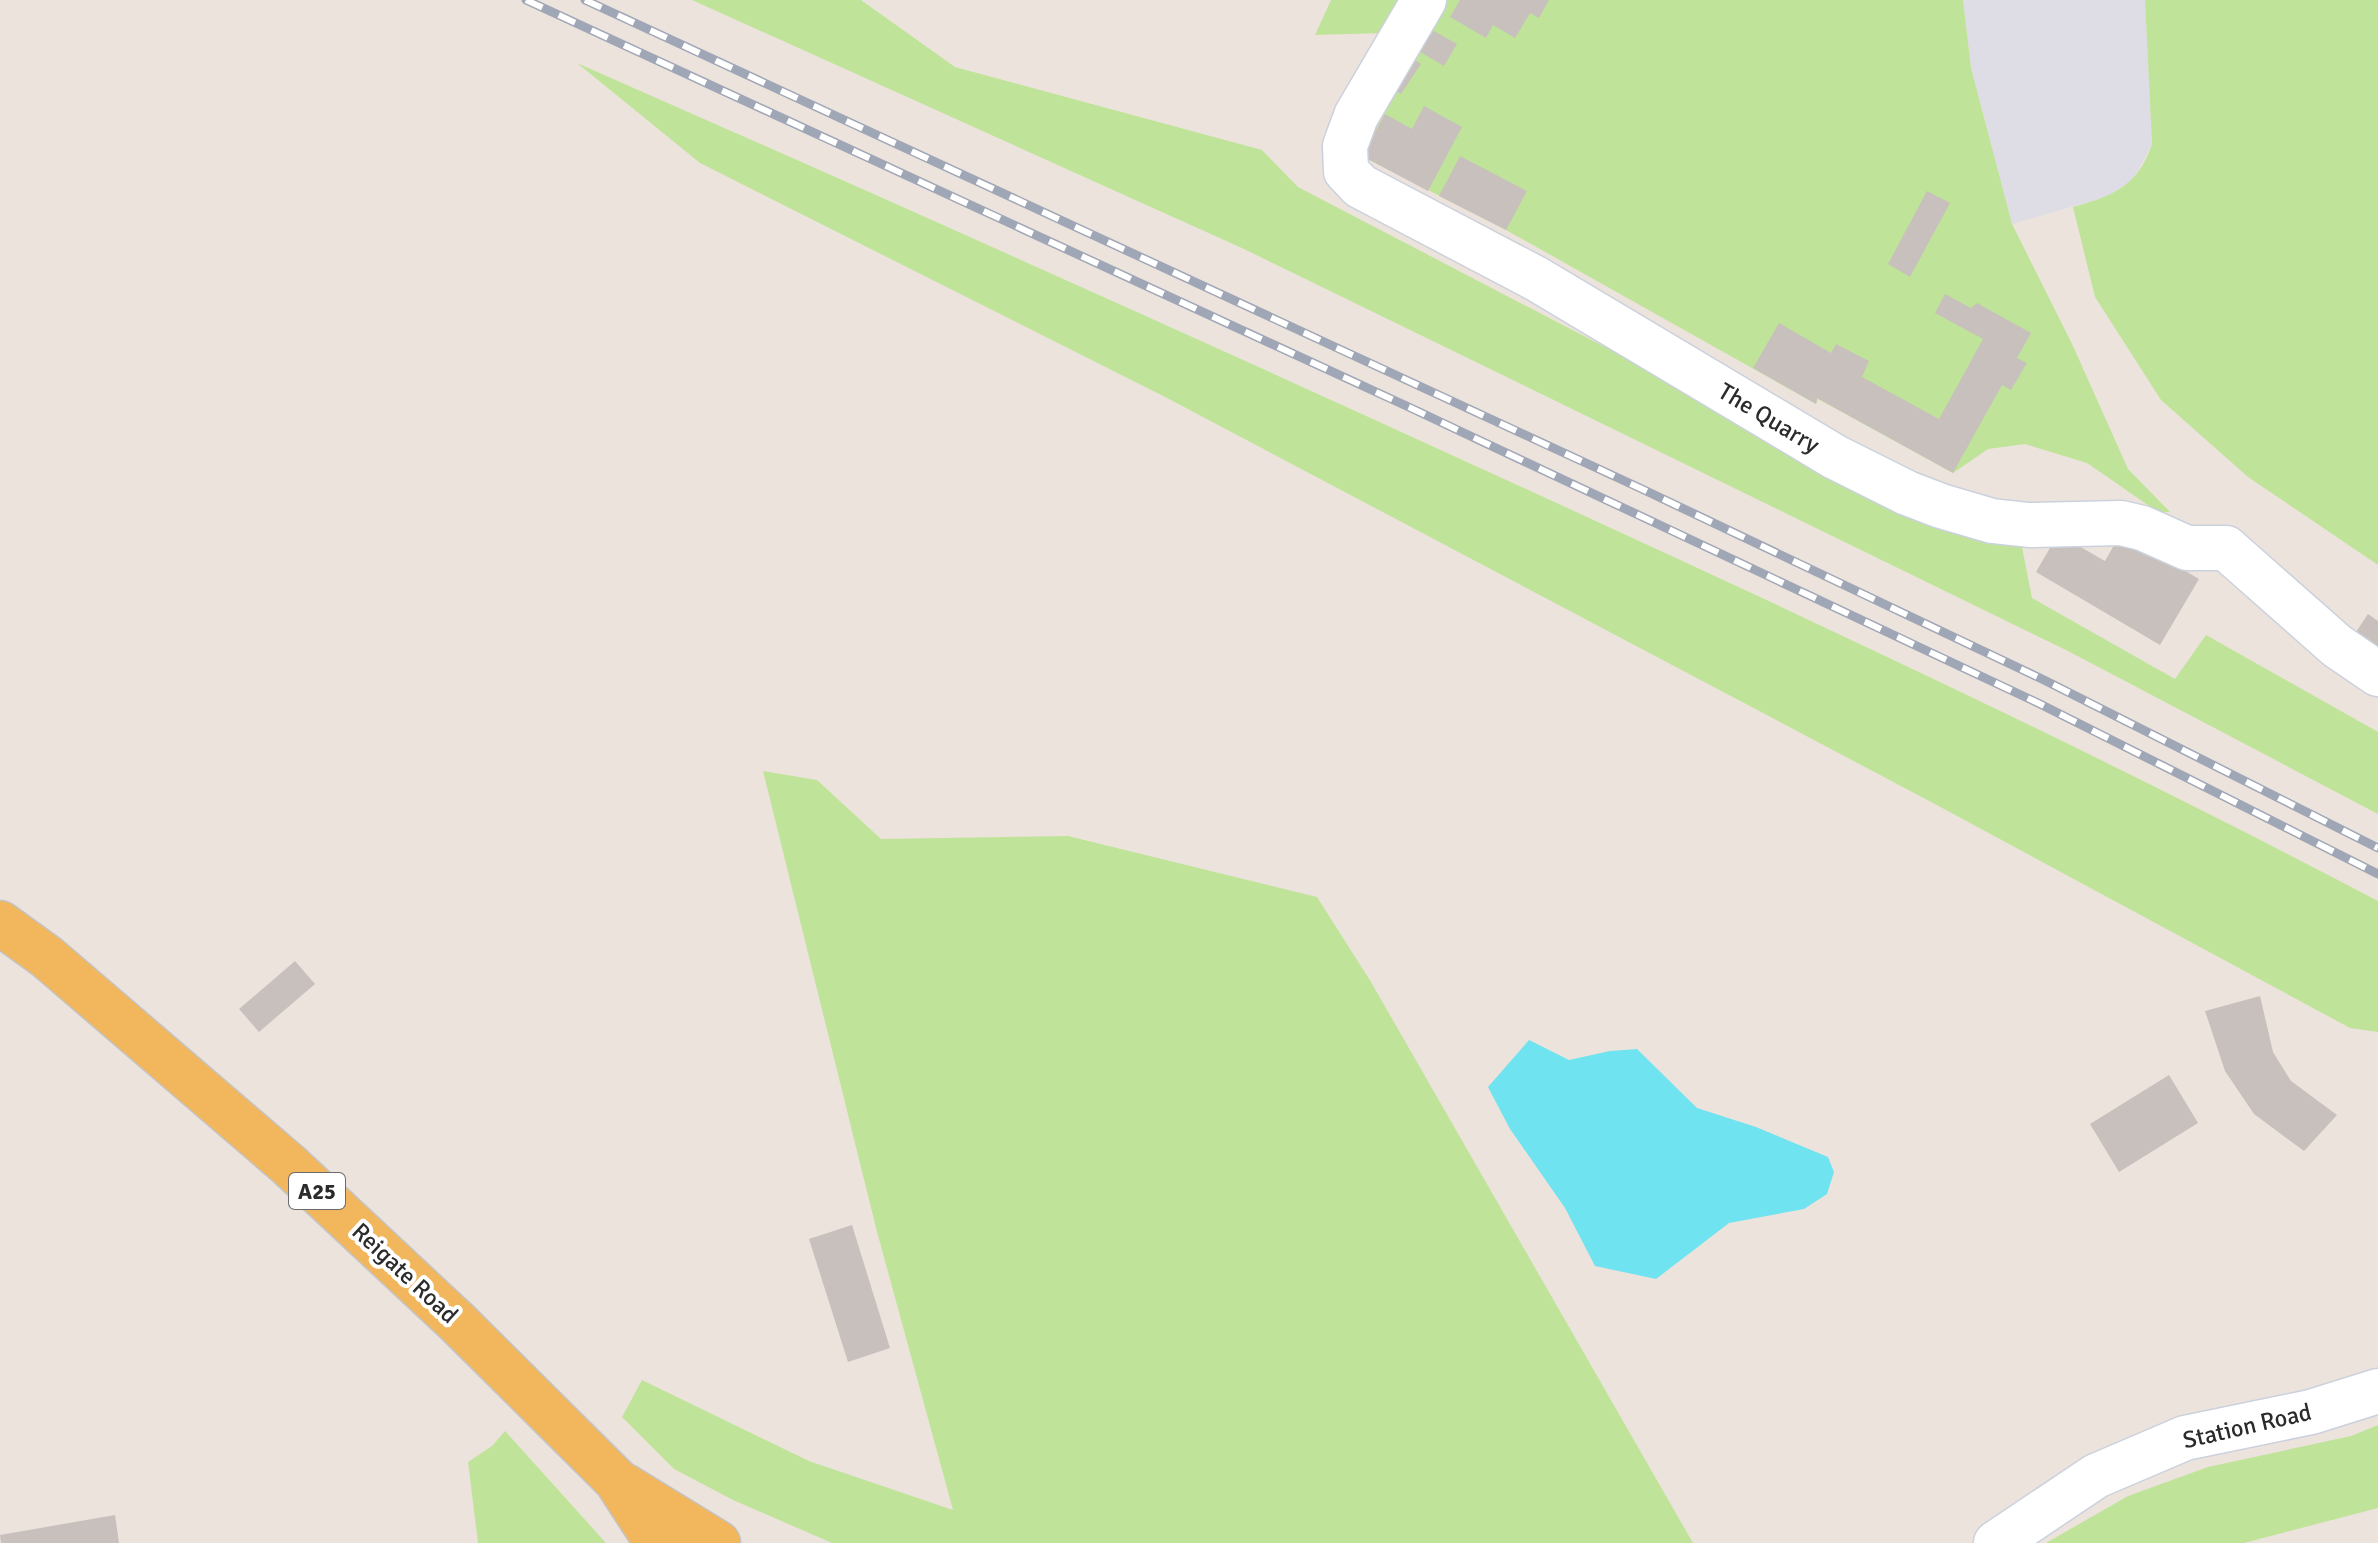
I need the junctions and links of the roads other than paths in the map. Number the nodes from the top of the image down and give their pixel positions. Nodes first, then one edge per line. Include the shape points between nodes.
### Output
1 (1424, 0) edge
2 (2378, 674) edge
3 (0, 923) edge
4 (2378, 1391) edge
5 (616, 1480) junction
6 (657, 1543) edge
7 (718, 1543) edge
8 (1996, 1543) edge

1 - 2 street, The Quarry via 1356,116 1345,146 1346,171 1360,186 1535,278 1835,457 1907,493 1992,521 2121,523 2187,548 2226,548 2337,646
3 - 5 main road, Reigate Road / A25 via 47,957 289,1165
4 - 8 street, Station Road via 2311,1412 2185,1438 2096,1476
5 - 6 main road, Reigate Road / A25
5 - 7 main road, Reigate Road / A25

